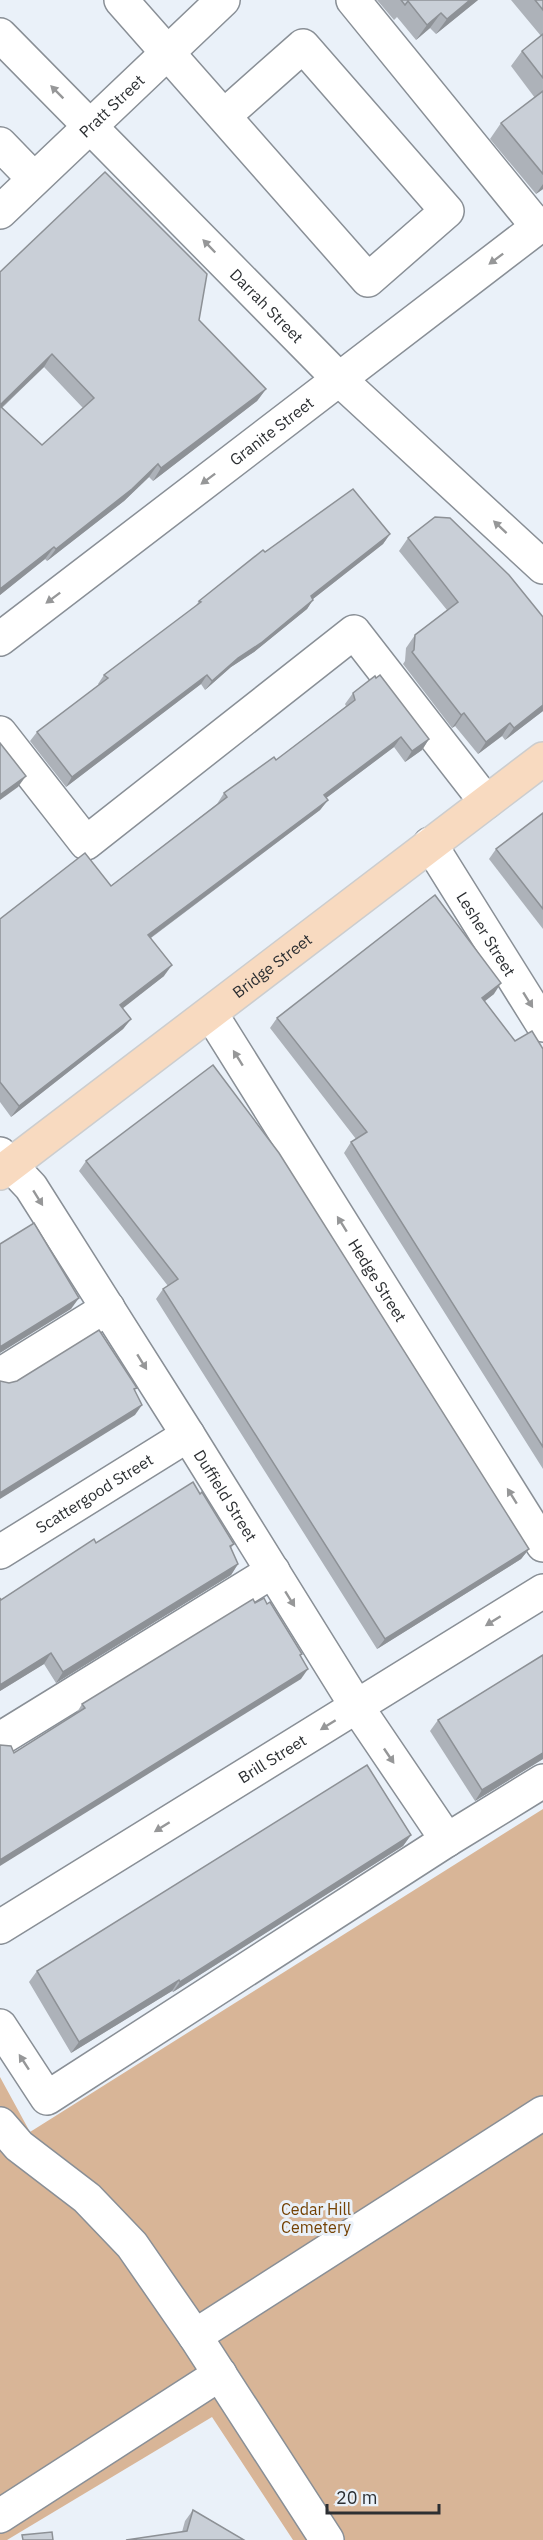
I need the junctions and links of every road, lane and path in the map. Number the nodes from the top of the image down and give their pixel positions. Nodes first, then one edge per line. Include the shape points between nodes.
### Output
1 (121, 0) edge
2 (223, 0) edge
3 (353, 0) edge
4 (0, 35) edge
5 (169, 53) junction
6 (224, 116) junction
7 (90, 125) junction
8 (0, 144) edge
9 (34, 179) junction
10 (0, 212) edge
11 (541, 225) edge
12 (339, 379) junction
13 (543, 567) edge
14 (0, 639) edge
15 (0, 733) edge
16 (543, 759) edge
17 (486, 802) junction
18 (430, 844) junction
19 (211, 1014) junction
20 (543, 1025) edge
21 (4, 1164) edge
22 (108, 1308) junction
23 (0, 1375) edge
24 (188, 1435) junction
25 (543, 1545) edge
26 (0, 1552) edge
27 (273, 1571) junction
28 (543, 1591) edge
29 (357, 1707) junction
30 (0, 1739) edge
31 (543, 1781) edge
32 (447, 1840) junction
33 (0, 1927) edge
34 (0, 2025) edge
35 (543, 2113) edge
36 (0, 2124) edge
37 (195, 2336) junction
38 (220, 2374) junction
39 (0, 2516) edge
40 (327, 2540) edge

1 - 5 street
2 - 5 street, Pratt Street
3 - 11 street
7 -> 4 street, Darrah Street
5 - 6 street
5 - 7 street, Pratt Street
6 - 6 street via 303,46 447,211 368,280
7 - 9 street, Pratt Street
12 -> 7 street, Darrah Street
8 - 9 street
9 - 10 street, Pratt Street
11 -> 12 street, Granite Street
13 -> 12 street, Darrah Street
12 -> 14 street, Granite Street
15 - 17 street via 86,843 354,632
16 - 17 main road, Bridge Street
17 - 18 main road, Bridge Street
18 - 19 main road, Bridge Street
18 -> 20 street, Lesher Street
19 - 21 main road, Bridge Street
25 -> 19 street, Hedge Street
21 -> 22 street, Duffield Street via 31,1186
22 - 23 street
22 -> 24 street, Duffield Street
24 - 26 street, Scattergood Street
24 - 27 street, Duffield Street
27 -> 29 street, Duffield Street
27 - 30 street
28 -> 29 street, Brill Street
29 -> 32 street, Duffield Street
29 -> 33 street, Brill Street
31 - 32 street
32 -> 34 street via 47,2098
35 - 37 street
36 - 37 street via 19,2146 87,2198 132,2246
37 - 38 street
38 - 39 street
38 - 40 street

